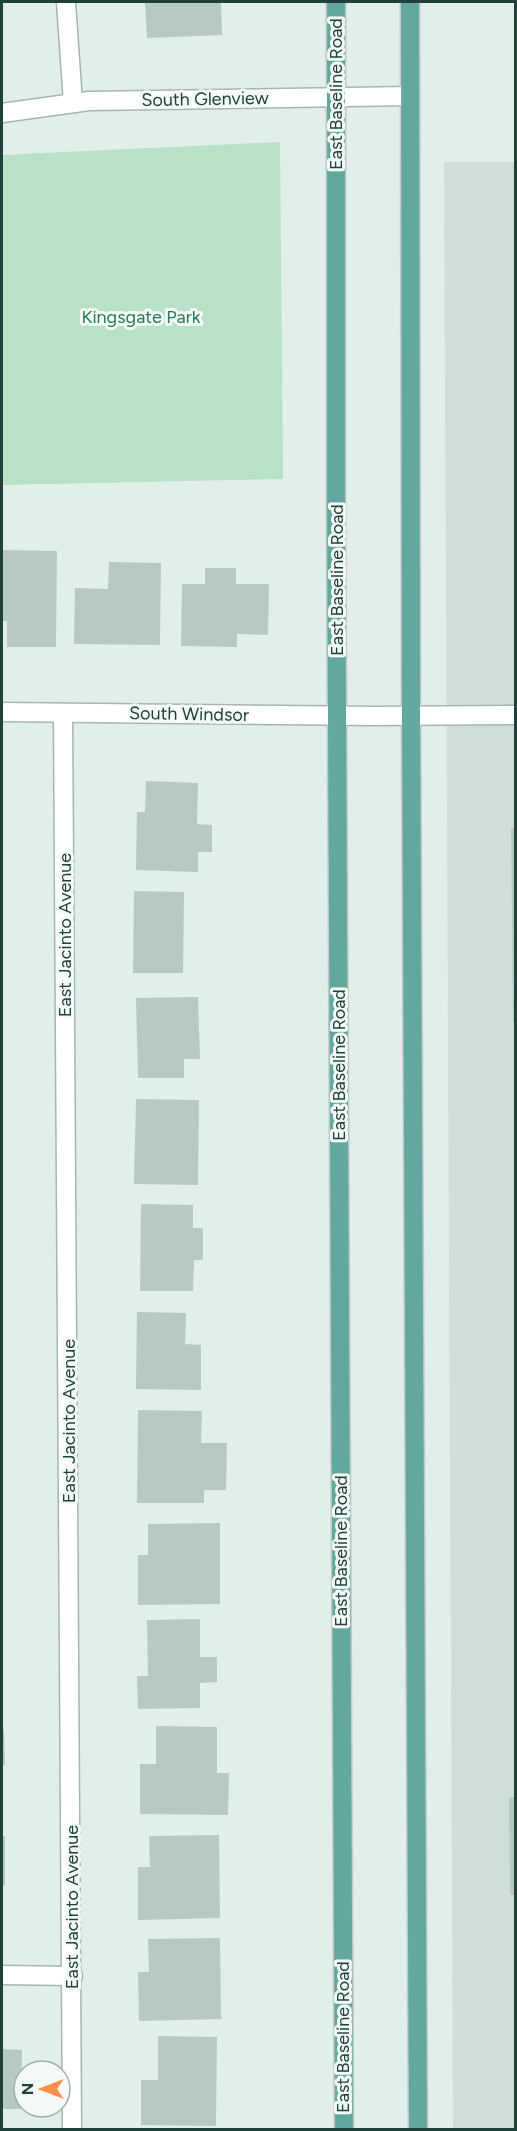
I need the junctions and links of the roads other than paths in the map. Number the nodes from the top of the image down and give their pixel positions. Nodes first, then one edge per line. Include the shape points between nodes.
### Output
1 (66, 2) edge
2 (336, 2) edge
3 (410, 2) edge
4 (410, 96) junction
5 (336, 97) junction
6 (73, 104) junction
7 (2, 113) edge
8 (2, 712) edge
9 (63, 713) junction
10 (516, 715) edge
11 (338, 716) junction
12 (411, 716) junction
13 (2, 1975) edge
14 (73, 1976) junction
15 (72, 2130) edge
16 (344, 2130) edge
17 (418, 2130) edge

1 - 6 street
2 - 5 main road, East Baseline Road
3 - 4 main road
4 - 5 street, South Glenview
4 - 12 main road
5 - 6 street, South Glenview
5 - 11 main road, East Baseline Road
6 - 7 street, South Glenview
8 - 9 street, South Windsor
9 - 11 street, South Windsor
9 - 14 street, East Jacinto Avenue
10 - 12 street, South Windsor
11 - 12 street, South Windsor
11 - 16 main road, East Baseline Road
12 - 17 main road
13 - 14 street
14 - 15 street, East Jacinto Avenue

